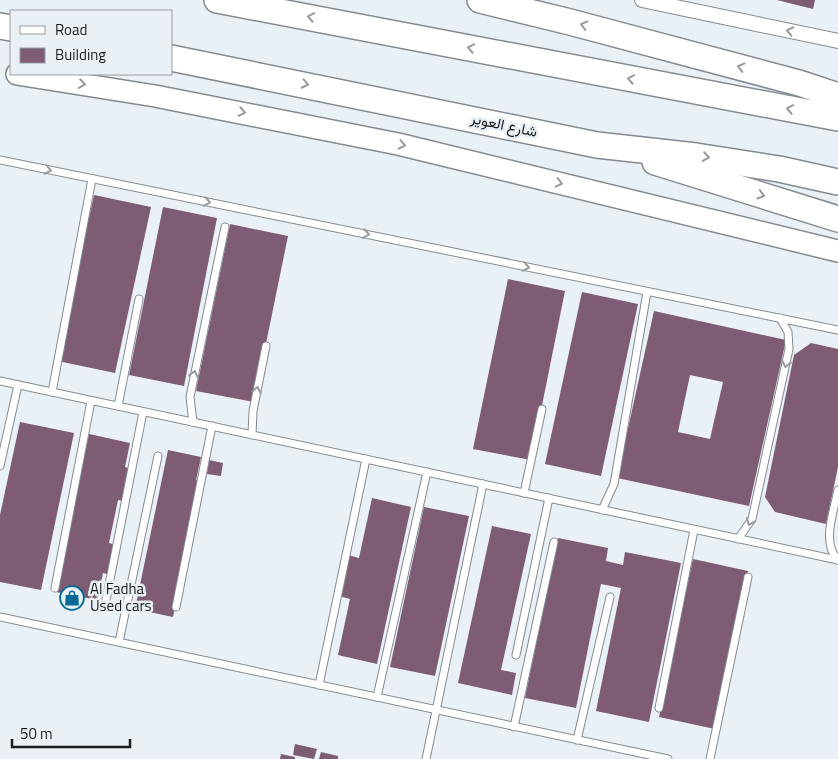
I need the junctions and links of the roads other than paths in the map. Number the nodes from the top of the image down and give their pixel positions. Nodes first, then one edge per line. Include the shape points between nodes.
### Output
1 (217, 0) edge
2 (480, 0) edge
3 (642, 0) edge
4 (244, 2) edge
5 (838, 41) edge
6 (172, 58) edge
7 (23, 75) edge
8 (838, 96) edge
9 (838, 118) edge
10 (597, 145) junction
11 (0, 160) edge
12 (92, 179) junction
13 (838, 182) edge
14 (838, 219) edge
15 (225, 227) dead end
16 (838, 251) edge
17 (647, 292) junction
18 (139, 298) dead end
19 (779, 318) junction
20 (838, 330) edge
21 (266, 346) dead end
22 (0, 382) edge
23 (15, 384) junction
24 (52, 392) junction
25 (92, 401) junction
26 (118, 406) junction
27 (542, 409) dead end
28 (143, 412) junction
29 (192, 422) junction
30 (212, 426) junction
31 (252, 435) junction
32 (158, 456) dead end
33 (366, 460) junction
34 (0, 466) edge
35 (427, 472) junction
36 (482, 484) junction
37 (838, 490) edge
38 (524, 493) junction
39 (549, 498) junction
40 (602, 510) junction
41 (694, 530) junction
42 (738, 539) junction
43 (554, 542) dead end
44 (838, 560) edge
45 (748, 577) dead end
46 (55, 588) dead end
47 (610, 597) dead end
48 (106, 600) dead end
49 (176, 607) dead end
50 (0, 617) edge
51 (119, 642) junction
52 (516, 655) dead end
53 (319, 685) junction
54 (377, 697) junction
55 (659, 708) dead end
56 (436, 711) junction
57 (514, 726) junction
58 (577, 740) junction
59 (426, 759) edge
60 (668, 759) edge
61 (710, 759) edge

1 - 4 highway
8 -> 2 highway via 790,80
5 -> 3 street
9 -> 4 highway
6 -> 10 highway, شارع العوير
7 -> 16 main road via 174,100 398,144
10 -> 13 highway, شارع العوير via 696,156
10 -> 14 highway
11 -> 12 lane
12 -> 17 lane
12 - 24 lane
29 -> 15 lane via 190,397
17 - 19 lane
17 - 40 lane via 614,484
18 - 26 lane
19 - 20 lane
19 -> 42 lane via 788,332 789,349 752,519
31 -> 21 lane via 253,411
22 - 23 lane
23 - 24 lane
23 - 34 lane
24 - 25 lane
25 - 26 lane
25 - 46 lane
26 - 28 lane
27 - 38 lane
28 - 29 lane
28 - 48 lane
29 - 30 lane
30 - 31 lane
30 - 49 lane
31 - 33 lane
32 - 51 lane
33 - 35 lane
33 - 53 lane
35 - 36 lane
35 - 54 lane
36 - 38 lane
36 - 56 lane
37 - 44 lane via 829,545
38 - 39 lane
39 - 40 lane
39 - 52 lane
40 - 41 lane
41 - 42 lane
41 - 55 lane
42 - 44 lane
43 - 57 lane
45 - 61 lane
47 - 58 lane
50 - 51 lane
51 - 53 lane
53 - 54 lane
54 - 56 lane
56 - 57 lane
56 - 59 lane
57 - 58 lane
58 - 60 lane

